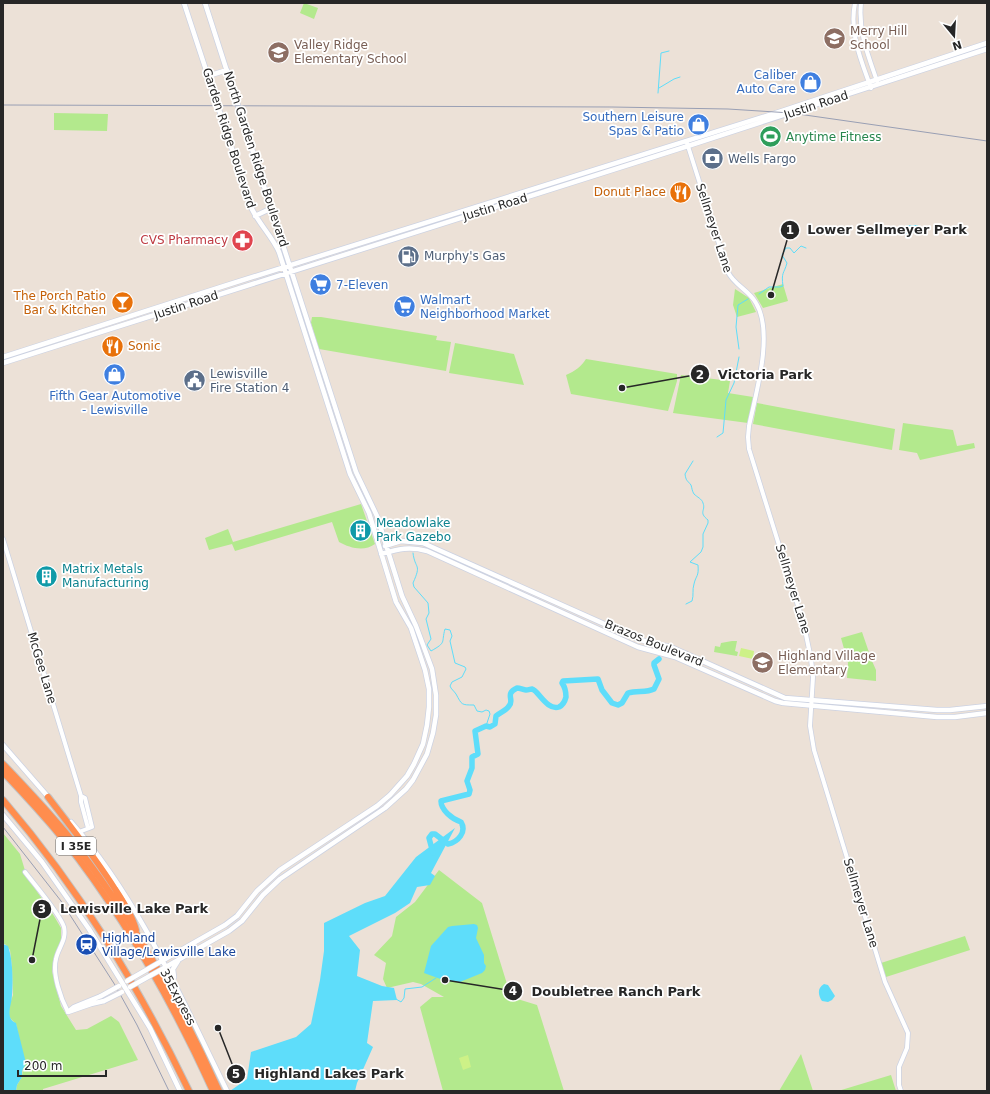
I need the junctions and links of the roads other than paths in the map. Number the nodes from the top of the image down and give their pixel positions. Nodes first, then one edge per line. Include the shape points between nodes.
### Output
1 (184, 3) edge
2 (205, 3) edge
3 (855, 3) edge
4 (861, 3) edge
5 (987, 43) edge
6 (864, 44) junction
7 (857, 46) junction
8 (987, 49) edge
9 (933, 64) junction
10 (227, 70) junction
11 (208, 76) junction
12 (877, 83) junction
13 (870, 85) junction
14 (687, 144) junction
15 (656, 151) junction
16 (638, 162) junction
17 (272, 208) junction
18 (255, 216) junction
19 (388, 235) junction
20 (390, 240) junction
21 (290, 266) junction
22 (284, 268) junction
23 (303, 268) junction
24 (292, 272) junction
25 (286, 274) junction
26 (223, 286) junction
27 (297, 288) junction
28 (226, 292) junction
29 (172, 303) junction
30 (174, 309) junction
31 (311, 330) junction
32 (305, 334) junction
33 (33, 347) junction
34 (34, 353) junction
35 (3, 357) edge
36 (3, 363) edge
37 (3, 539) edge
38 (386, 545) junction
39 (379, 547) junction
40 (388, 552) junction
41 (381, 554) junction
42 (531, 590) junction
43 (528, 597) junction
44 (718, 668) junction
45 (715, 674) junction
46 (811, 700) junction
47 (810, 706) junction
48 (987, 706) edge
49 (987, 712) edge
50 (3, 745) edge
51 (3, 764) edge
52 (3, 772) edge
53 (48, 797) junction
54 (3, 800) edge
55 (3, 815) edge
56 (79, 832) junction
57 (25, 872) dead end
58 (138, 937) junction
59 (159, 952) junction
60 (178, 952) junction
61 (180, 959) junction
62 (162, 961) junction
63 (165, 967) junction
64 (174, 980) junction
65 (122, 984) junction
66 (126, 990) junction
67 (68, 1012) junction
68 (212, 1083) junction
69 (180, 1091) edge
70 (189, 1091) edge
71 (213, 1091) edge
72 (219, 1091) edge
73 (227, 1091) edge
74 (901, 1091) edge

1 - 11 main road, Garden Ridge Boulevard
2 - 10 main road, North Garden Ridge Boulevard
3 - 7 street via 853,11
4 - 6 street via 860,20
5 - 9 main road, Justin Road
6 - 7 street
6 - 12 street
7 - 13 street
8 - 9 main road, Justin Road
9 - 12 main road, Justin Road
10 - 11 main road
10 - 17 main road, North Garden Ridge Boulevard
11 - 18 main road, Garden Ridge Boulevard
12 - 13 main road, Justin Road
13 - 14 main road, Justin Road
14 - 15 main road, Justin Road
14 - 16 main road, Justin Road
14 - 46 street, Sellmeyer Lane via 728,272 732,280 755,301 762,321 763,348 748,444 811,651
15 - 16 main road
15 - 19 main road, Justin Road
16 - 20 main road, Justin Road
17 - 18 main road
17 - 21 main road, North Garden Ridge Boulevard
18 - 22 main road, Garden Ridge Boulevard via 275,244
19 - 20 main road
19 - 21 main road, Justin Road
20 - 23 main road, Justin Road
21 - 22 main road, Justin Road
21 - 24 main road, North Garden Ridge Boulevard
22 - 25 main road, Garden Ridge Boulevard
22 - 26 main road, Justin Road
23 - 24 main road, Justin Road
23 - 27 main road via 297,276
24 - 25 main road, Justin Road
24 - 27 main road, North Garden Ridge Boulevard
25 - 28 main road, Justin Road
25 - 32 main road, Garden Ridge Boulevard
26 - 28 main road
26 - 29 main road, Justin Road
27 - 31 main road, North Garden Ridge Boulevard
28 - 30 main road, Justin Road
29 - 30 main road
29 - 33 main road, Justin Road
30 - 34 main road, Justin Road
31 - 32 main road
31 - 38 main road via 356,472 377,516
32 - 39 main road via 350,474 367,507
33 - 34 main road
33 - 35 main road, Justin Road
34 - 36 main road, Justin Road
37 - 56 street, McGee Lane via 90,828
38 - 39 main road, Brazos Boulevard
38 - 40 main road
38 - 42 main road, Brazos Boulevard via 423,542
39 - 41 main road
40 - 41 main road, Brazos Boulevard
40 - 43 main road, Brazos Boulevard via 405,548 427,551
40 - 61 main road via 402,596 432,669 434,681 437,705 434,727 421,767 406,789 385,808 280,879 262,895 242,921 229,931
41 - 60 main road via 396,602 411,628 429,689 427,725 414,764 385,800 280,870 265,882 230,922
42 - 43 main road
42 - 44 main road, Brazos Boulevard via 638,639 671,647
43 - 45 main road, Brazos Boulevard via 638,647 666,654
44 - 45 main road
44 - 46 main road, Brazos Boulevard via 780,696
45 - 47 main road, Brazos Boulevard via 775,701
46 - 47 street, Sellmeyer Lane
46 - 48 main road, Brazos Boulevard via 937,710
47 - 49 main road, Brazos Boulevard via 937,717
47 - 74 street, Sellmeyer Lane via 814,750 885,982 908,1033 908,1048 899,1067
50 - 53 main road
51 - 58 highway, I 35E via 69,837 106,887
52 - 68 highway, 35Express via 50,823 125,927 158,982
53 - 56 main road
53 - 58 highway via 105,873 134,922
54 - 70 highway, I 35E via 55,865 104,936 140,996
55 - 65 main road via 42,862 73,906
56 - 59 main road via 138,915
57 - 67 street via 64,928 64,940 54,966
58 - 68 highway, I 35E via 164,981
59 - 60 main road
59 - 62 main road
60 - 62 main road
61 - 63 main road
61 - 64 main road via 173,968
62 - 63 main road
62 - 65 main road, bridge
63 - 64 main road
63 - 66 main road, bridge
64 - 73 main road
65 - 66 main road
65 - 67 main road, bridge
66 - 67 main road, bridge via 104,1001
66 - 69 main road via 150,1028
68 - 71 highway
68 - 72 highway, I 35E

